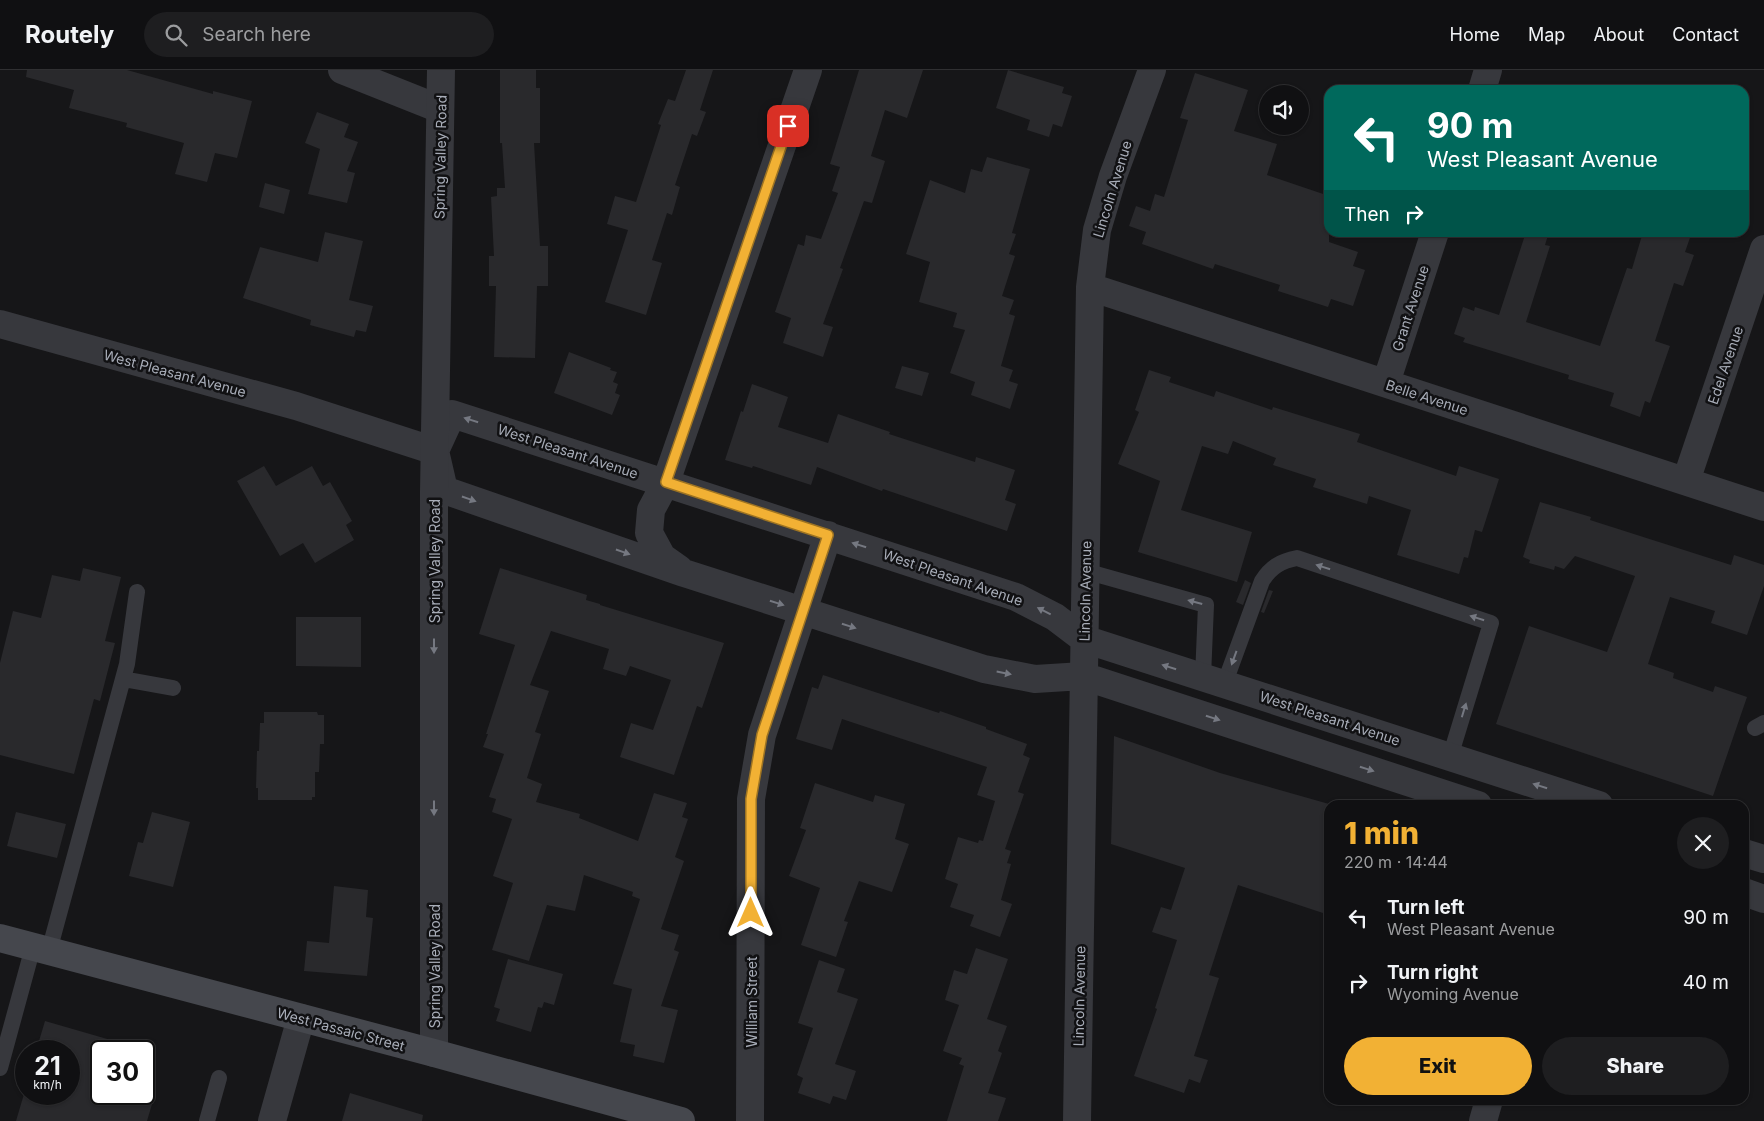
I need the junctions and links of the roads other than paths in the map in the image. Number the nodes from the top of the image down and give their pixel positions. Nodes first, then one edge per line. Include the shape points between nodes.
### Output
1 (342, 70) edge
2 (441, 70) edge
3 (808, 70) edge
4 (1152, 70) edge
5 (1488, 70) edge
6 (1484, 85) edge
7 (440, 108) junction
8 (1433, 237) edge
9 (1764, 249) edge
10 (1090, 287) junction
11 (0, 324) edge
12 (1386, 383) junction
13 (435, 451) junction
14 (1686, 481) junction
15 (666, 482) junction
16 (1764, 506) edge
17 (828, 535) junction
18 (1085, 571) junction
19 (684, 573) junction
20 (137, 592) dead end
21 (802, 612) junction
22 (1084, 639) junction
23 (1083, 676) junction
24 (123, 679) junction
25 (1214, 681) junction
26 (173, 688) dead end
27 (1450, 757) junction
28 (1463, 800) edge
29 (1578, 800) edge
30 (1749, 855) edge
31 (1764, 860) edge
32 (1749, 894) edge
33 (1764, 899) edge
34 (0, 938) edge
35 (41, 949) junction
36 (301, 1018) junction
37 (434, 1053) junction
38 (0, 1068) edge
39 (219, 1078) dead end
40 (1488, 1105) edge
41 (641, 1116) edge
42 (207, 1121) edge
43 (272, 1121) edge
44 (681, 1121) edge
45 (750, 1121) edge
46 (1077, 1121) edge
47 (1484, 1121) edge

1 - 7 street
2 - 7 street, Spring Valley Road
3 - 15 street
4 - 10 street, Lincoln Avenue via 1112,176 1097,230
5 - 6 street
7 - 13 street, Spring Valley Road
8 - 12 street, Grant Avenue
9 - 14 street, Edel Avenue
10 - 12 street, Belle Avenue
10 - 18 street, Lincoln Avenue
11 - 13 street, West Pleasant Avenue via 296,406
12 - 14 street, Belle Avenue
15 -> 13 street, West Pleasant Avenue via 452,414
13 -> 19 street via 444,490
13 -> 37 street, Spring Valley Road
14 - 16 street, Belle Avenue
15 - 17 street, West Pleasant Avenue
15 - 19 street via 651,510 650,533 662,557
17 - 21 street, William Street
22 -> 17 street, West Pleasant Avenue via 1055,616 1016,597
18 - 22 street, Lincoln Avenue
25 -> 18 lane via 1206,605
19 -> 21 street
20 - 24 lane
21 -> 23 street via 984,669 1035,679
21 - 45 street, William Street via 762,735 751,799
22 - 23 street, Lincoln Avenue
25 -> 22 street, West Pleasant Avenue
23 -> 28 street
23 - 46 street, Lincoln Avenue
24 - 26 lane
24 - 35 lane
25 - 27 street, West Pleasant Avenue
27 -> 25 lane via 1491,623 1298,558 1271,569 1262,581
29 -> 27 street, West Pleasant Avenue
30 - 31 street
32 - 33 street
34 - 35 main road, West Passaic Street
35 - 36 main road, West Passaic Street
35 - 38 lane
36 - 37 main road, West Passaic Street
36 - 43 street
37 - 41 main road, West Passaic Street
39 - 42 lane
40 - 47 street
41 - 44 main road, West Passaic Street

